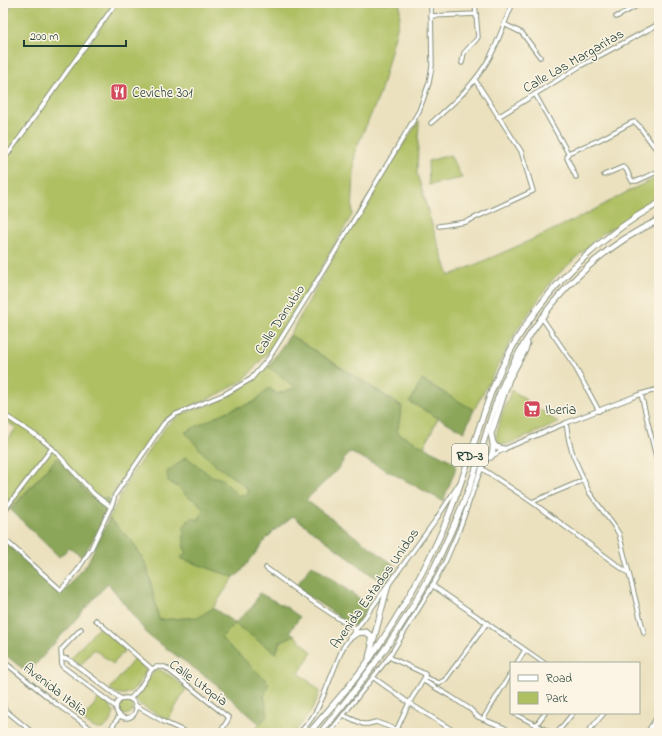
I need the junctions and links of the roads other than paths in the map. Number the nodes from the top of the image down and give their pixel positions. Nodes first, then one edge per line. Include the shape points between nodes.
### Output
1 (9, 3) edge
2 (116, 3) edge
3 (430, 3) edge
4 (475, 3) edge
5 (513, 3) edge
6 (642, 3) edge
7 (3, 10) edge
8 (476, 14) junction
9 (431, 16) junction
10 (616, 17) dead end
11 (504, 24) junction
12 (659, 24) edge
13 (540, 57) dead end
14 (462, 63) dead end
15 (475, 80) junction
16 (535, 94) junction
17 (498, 118) junction
18 (431, 123) dead end
19 (568, 153) junction
20 (659, 153) edge
21 (3, 161) edge
22 (659, 172) edge
23 (604, 175) dead end
24 (576, 177) dead end
25 (659, 203) edge
26 (659, 220) edge
27 (440, 226) dead end
28 (542, 318) junction
29 (529, 336) junction
30 (659, 389) edge
31 (641, 394) junction
32 (599, 410) junction
33 (3, 414) edge
34 (566, 423) junction
35 (493, 443) junction
36 (52, 448) junction
37 (504, 449) junction
38 (491, 457) junction
39 (482, 468) junction
40 (659, 469) edge
41 (462, 480) junction
42 (584, 480) junction
43 (532, 502) junction
44 (111, 507) junction
45 (3, 512) edge
46 (3, 538) edge
47 (266, 568) dead end
48 (629, 574) junction
49 (388, 584) junction
50 (432, 585) junction
51 (96, 620) dead end
52 (487, 623) junction
53 (80, 629) dead end
54 (356, 630) junction
55 (644, 633) dead end
56 (350, 638) junction
57 (371, 648) junction
58 (525, 650) junction
59 (389, 657) junction
60 (62, 658) junction
61 (3, 661) edge
62 (368, 661) junction
63 (518, 662) edge
64 (543, 662) edge
65 (152, 669) junction
66 (510, 675) edge
67 (374, 678) junction
68 (424, 679) junction
69 (3, 696) edge
70 (121, 699) junction
71 (130, 699) junction
72 (409, 703) junction
73 (135, 705) junction
74 (116, 707) junction
75 (4, 711) edge
76 (515, 714) edge
77 (544, 714) edge
78 (571, 714) edge
79 (603, 714) edge
80 (659, 714) edge
81 (120, 715) junction
82 (343, 715) junction
83 (483, 719) junction
84 (536, 725) junction
85 (397, 729) junction
86 (330, 732) edge
87 (33, 733) edge
88 (97, 733) edge
89 (108, 733) edge
90 (188, 733) edge
91 (220, 733) edge
92 (299, 733) edge
93 (309, 733) edge
94 (320, 733) edge
95 (406, 733) edge
96 (457, 733) edge
97 (511, 733) edge
98 (552, 733) edge
99 (557, 733) edge
100 (587, 733) edge
101 (647, 733) edge

1 - 7 street
2 - 21 street
3 - 9 street, Calle Danubio
4 - 8 street
5 - 11 street
6 - 10 street
8 - 9 street
8 - 14 street via 478,36 464,53
9 - 44 street, Calle Danubio via 432,66 429,84 419,111 269,358 251,379 225,394 174,415 164,423 115,495
11 - 13 street via 522,33
11 - 15 street via 490,57
12 - 16 street, Calle Las Margaritas via 582,65
15 - 17 street
15 - 18 street
16 - 17 street, Calle Las Margaritas
16 - 19 street
17 - 27 street via 520,151 533,191 466,222
19 - 20 street via 599,140 631,122 639,126
19 - 24 street via 567,158
22 - 23 street via 637,181 632,181 623,167
25 - 41 highway, RD-3 via 622,226 586,256 559,282 532,316 494,383
26 - 28 highway, RD-3 via 602,254 574,278
28 - 29 highway, RD-3
28 - 32 street via 574,365
29 - 35 highway via 509,380 490,434
29 - 94 highway, RD-3 via 505,379 460,510 433,570 375,665
30 - 31 street
31 - 32 street
31 - 40 street
32 - 34 street
33 - 36 street
34 - 37 street
34 - 42 street via 570,447
35 - 37 highway via 496,447
35 - 38 highway
36 - 44 street via 94,494
36 - 45 street
37 - 38 street
38 - 39 street
39 - 43 street
39 - 50 street via 459,530
41 - 49 street, Avenida Estados Unidos
41 - 62 highway, RD-3 via 445,524 402,610
42 - 43 street
42 - 48 street via 589,492 619,534
43 - 48 street
44 - 46 street, Calle Danubio via 91,549 77,572 61,590
47 - 54 street
48 - 55 street
49 - 54 street, Avenida Estados Unidos
49 - 57 highway
50 - 52 street
50 - 59 street
51 - 65 street
52 - 58 street
52 - 68 street via 445,680 439,683
53 - 60 street via 61,650
54 - 56 street, Avenida Estados Unidos
56 - 57 highway via 357,633 366,632 371,636
56 - 92 street, Avenida Estados Unidos via 340,655 319,706
57 - 62 highway
58 - 63 street
58 - 64 street
59 - 67 street
59 - 68 street via 425,674
60 - 70 street via 68,659
60 - 74 street via 62,666
61 - 88 street, Avenida Italia
62 - 93 highway, RD-3
65 - 71 street, Calle Utopía
65 - 91 street, Calle Utopía via 165,667 229,718
66 - 83 street
67 - 72 street
67 - 82 street
68 - 72 street
68 - 83 street
69 - 75 street
70 - 71 street
70 - 74 street
71 - 73 street
72 - 85 street
72 - 96 street
73 - 81 street via 135,711 131,716
73 - 90 street
74 - 81 street
75 - 87 street
76 - 84 street
77 - 84 street
78 - 99 street
79 - 100 street
80 - 101 street
81 - 89 street
82 - 85 street via 363,724 376,722
82 - 86 street
83 - 97 street
84 - 98 street
85 - 95 street

